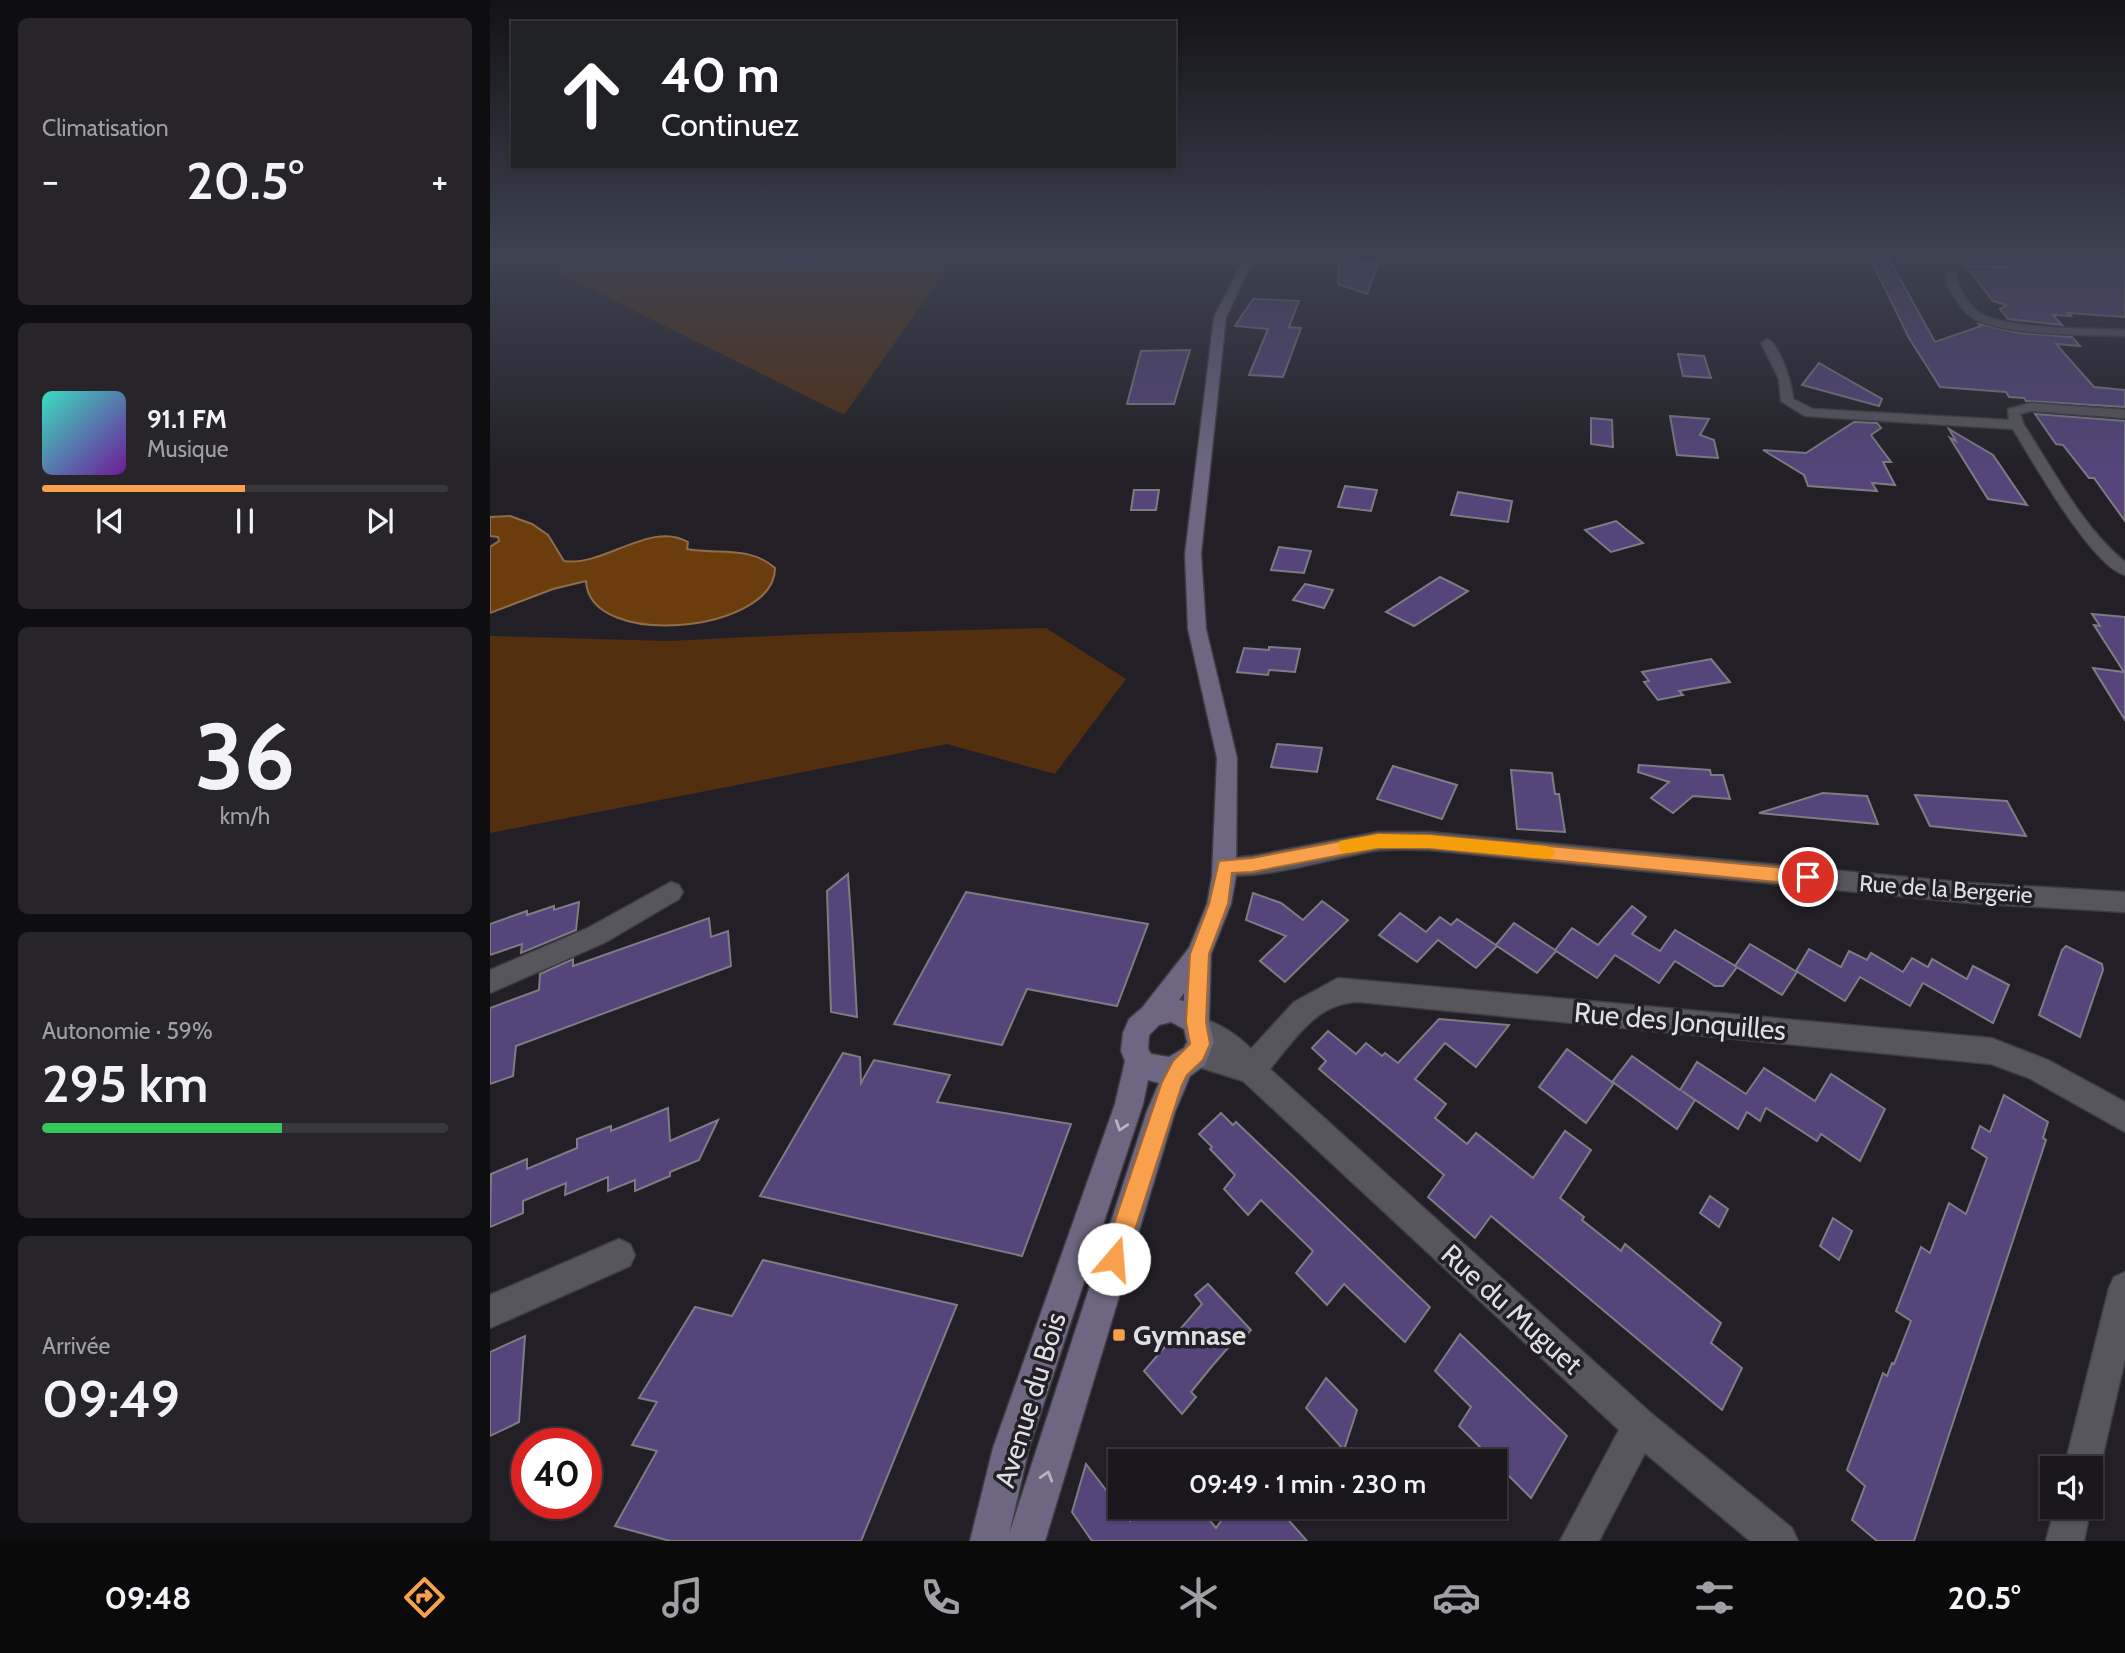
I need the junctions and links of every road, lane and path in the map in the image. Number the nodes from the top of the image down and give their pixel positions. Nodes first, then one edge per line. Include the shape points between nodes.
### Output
1 (1219, 329) edge
2 (2078, 329) edge
3 (2125, 332) edge
4 (1767, 343) dead end
5 (2125, 414) edge
6 (2017, 425) junction
7 (2125, 570) edge
8 (1225, 871) junction
9 (671, 891) dead end
10 (2125, 902) edge
11 (1199, 954) junction
12 (490, 982) edge
13 (1151, 1016) junction
14 (1193, 1043) junction
15 (1139, 1060) junction
16 (1251, 1070) junction
17 (2125, 1118) edge
18 (619, 1255) dead end
19 (2123, 1309) edge
20 (490, 1312) edge
21 (1640, 1426) junction
22 (2085, 1456) edge
23 (2070, 1519) edge
24 (989, 1541) edge
25 (1026, 1541) edge
26 (1579, 1541) edge
27 (1779, 1541) edge
28 (2065, 1541) edge

1 - 8 street via 1192,554 1197,629 1227,758
2 - 3 street
4 - 6 street via 1786,379 1787,401 1810,413
5 - 6 street via 2031,407 2013,412
6 - 7 street via 2088,530
8 - 10 street, Rue de la Bergerie via 1378,841 1429,841 1970,893
8 - 11 street via 1219,904
9 - 12 street via 595,936
11 - 13 street
11 - 14 street
13 - 14 street via 1181,1012
13 - 15 street via 1135,1036
14 - 15 street via 1157,1071
14 - 16 street, Rue du Muguet
25 -> 14 street, Avenue du Bois via 1161,1111
15 -> 24 street, Avenue du Bois via 1129,1104 1011,1448
16 - 17 street, Rue des Jonquilles via 1303,1010 1339,990 1359,990 1991,1051 2038,1069
16 - 21 street, Rue du Muguet
18 - 20 street
19 - 22 street
21 - 26 street
21 - 27 street, Rue du Muguet
23 - 28 street

